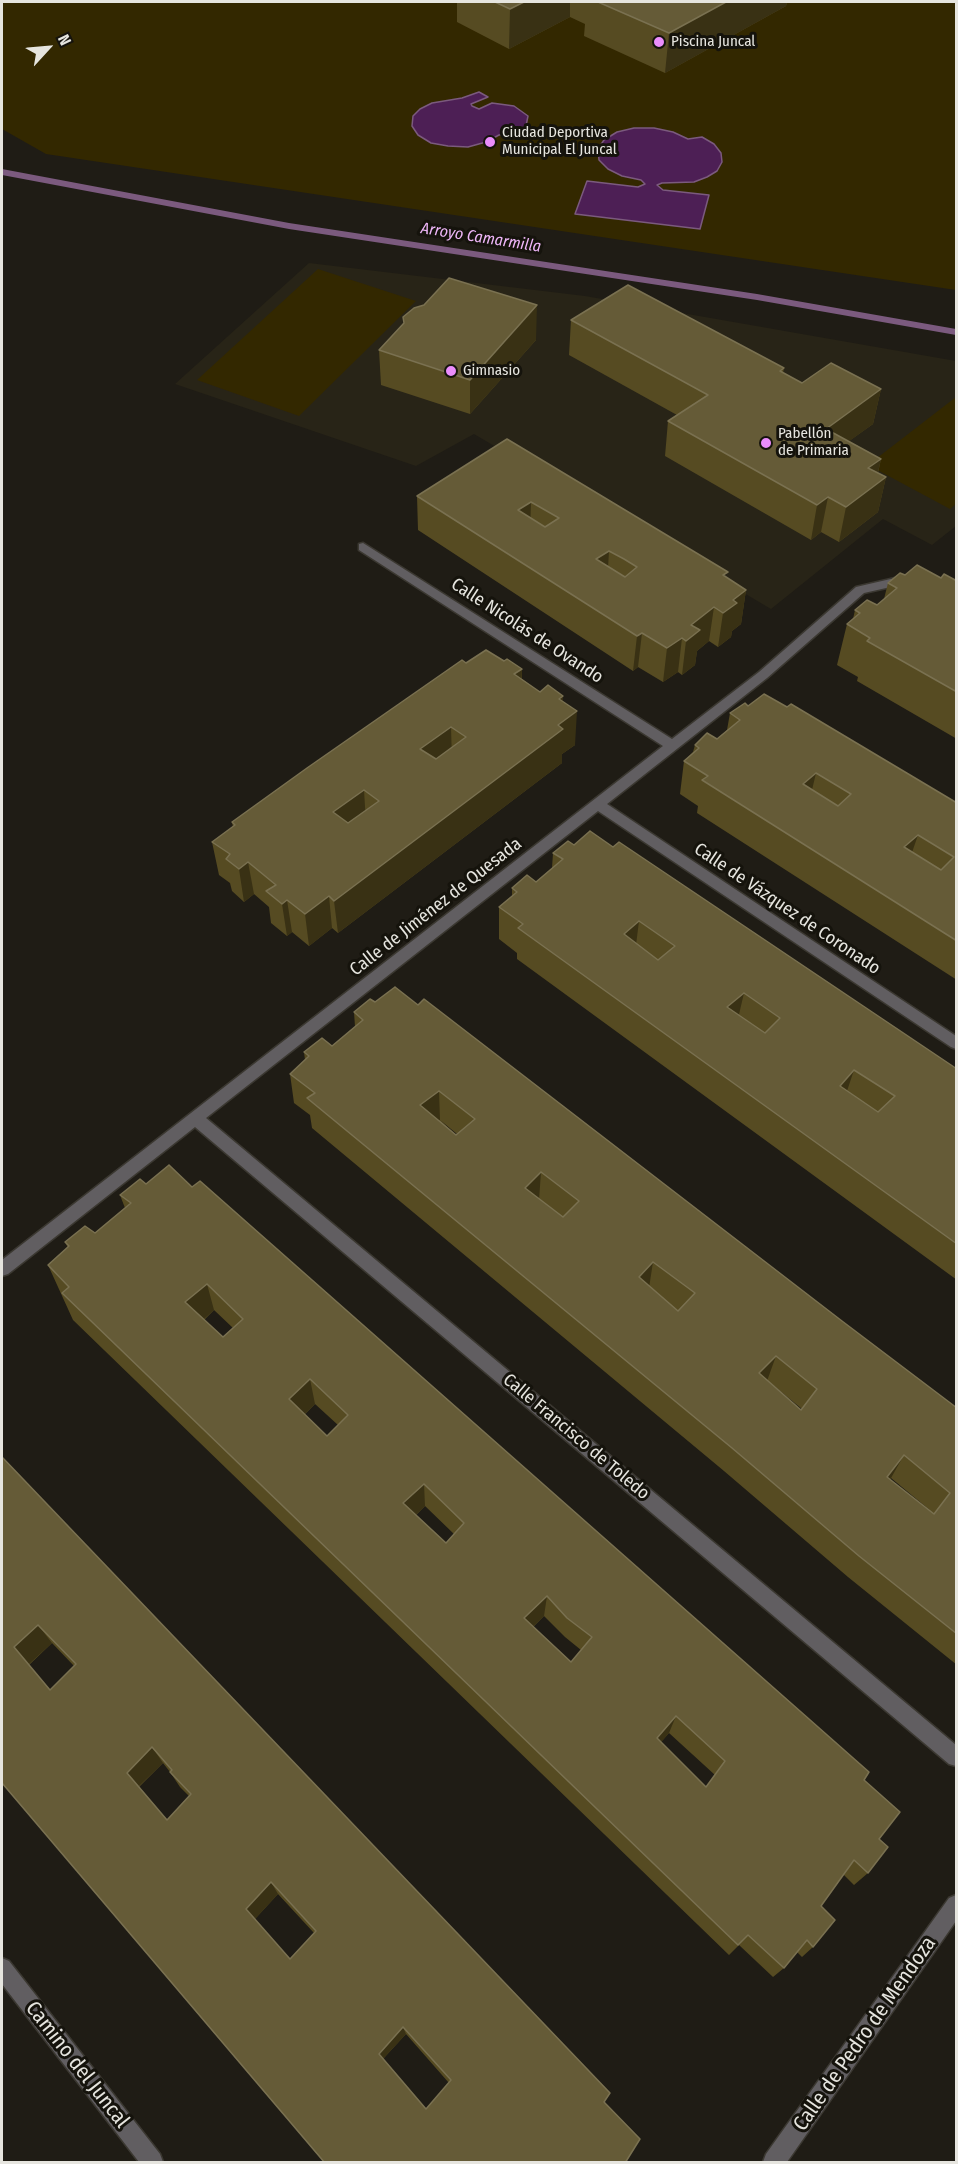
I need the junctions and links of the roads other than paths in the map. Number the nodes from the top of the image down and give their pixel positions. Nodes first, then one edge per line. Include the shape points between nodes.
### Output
1 (363, 547) dead end
2 (918, 584) edge
3 (673, 746) junction
4 (597, 804) junction
5 (957, 1043) edge
6 (195, 1118) junction
7 (2, 1269) edge
8 (957, 1757) edge
9 (957, 1905) edge
10 (2, 1968) edge
11 (152, 2163) edge
12 (774, 2163) edge

1 - 3 street, Calle Nicolás de Ovando
2 - 3 street, Calle de Jiménez de Quesada via 895,582 860,590 763,675
3 - 4 street, Calle de Jiménez de Quesada
4 - 5 street, Calle de Vázquez de Coronado
4 - 6 street, Calle de Jiménez de Quesada
6 - 7 street, Calle de Jiménez de Quesada
6 - 8 street, Calle Francisco de Toledo
9 - 12 street, Calle de Pedro de Mendoza
10 - 11 street, Camino del Juncal

